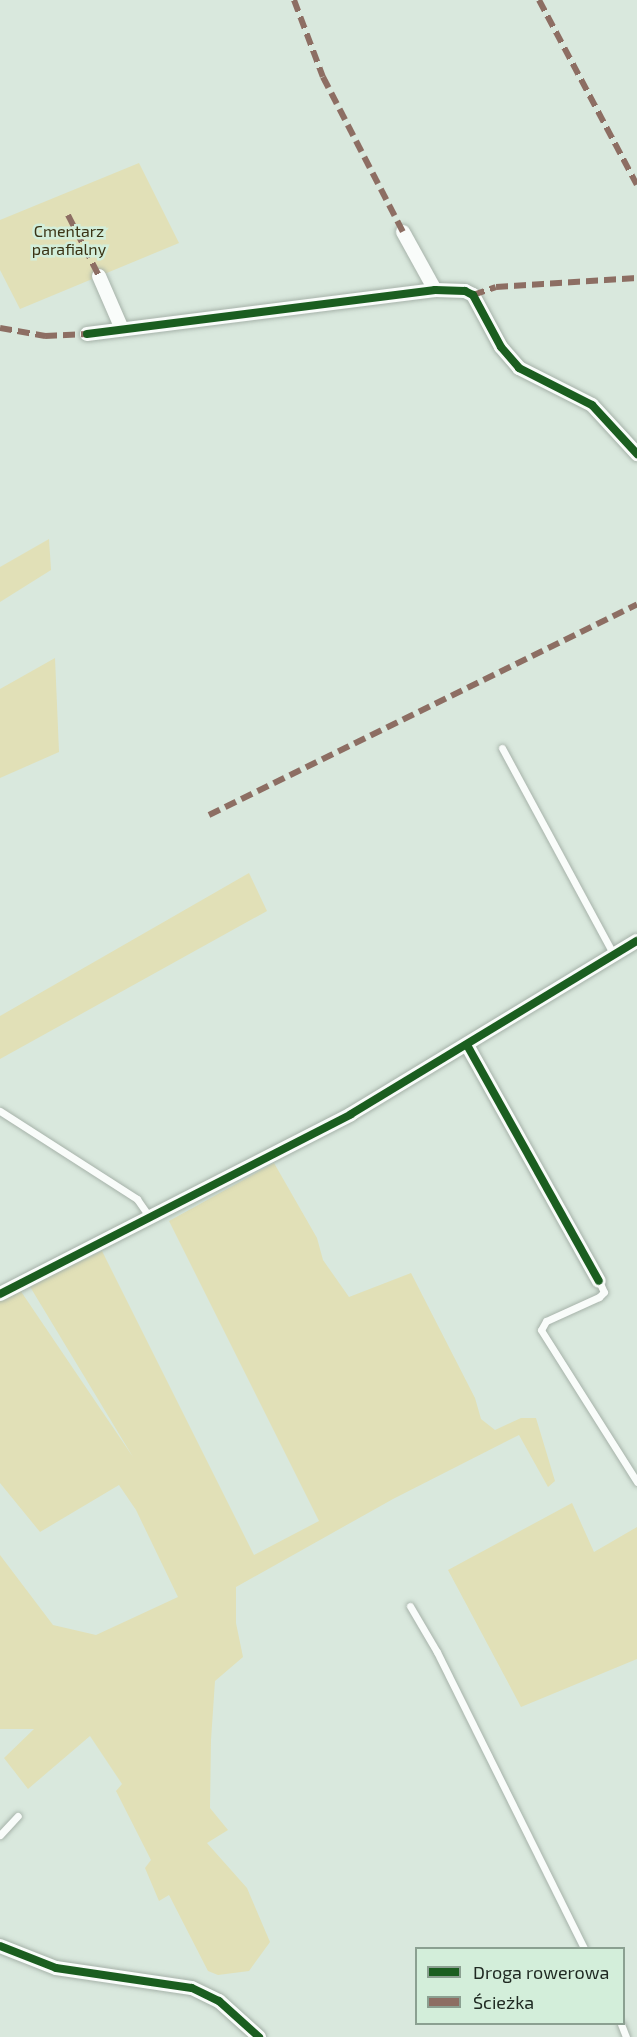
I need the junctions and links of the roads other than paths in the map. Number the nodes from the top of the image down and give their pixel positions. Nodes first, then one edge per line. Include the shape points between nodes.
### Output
1 (403, 232) dead end
2 (99, 276) dead end
3 (435, 290) junction
4 (122, 328) junction
5 (87, 334) dead end
6 (637, 454) edge
7 (502, 748) dead end
8 (637, 941) edge
9 (614, 955) junction
10 (467, 1045) junction
11 (0, 1112) edge
12 (151, 1219) junction
13 (599, 1281) joint
14 (0, 1294) edge
15 (637, 1482) edge
16 (410, 1606) dead end
17 (18, 1816) dead end
18 (0, 1835) edge
19 (0, 1946) edge
20 (584, 1947) edge
21 (259, 2037) edge

1 - 3 street
2 - 4 street
3 - 4 street
3 - 6 street via 473,295 509,358 526,374 604,414
4 - 5 street
7 - 9 lane
8 - 9 street
9 - 10 street
10 - 12 street via 351,1114
10 - 13 street
11 - 12 lane via 137,1199
12 - 14 street
13 - 15 lane via 604,1292 599,1297 546,1321 541,1330
16 - 20 lane via 437,1652
17 - 18 lane
19 - 21 street via 63,1969 192,1988 219,2001

